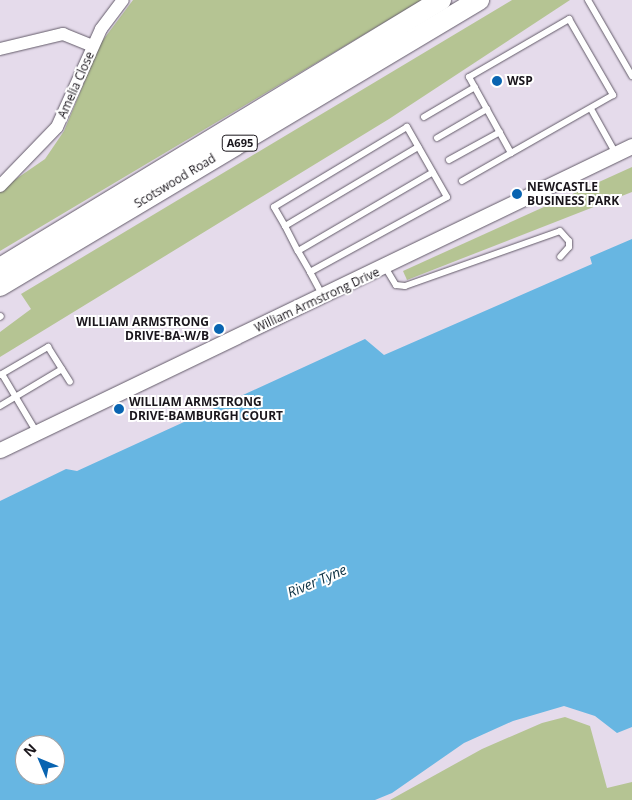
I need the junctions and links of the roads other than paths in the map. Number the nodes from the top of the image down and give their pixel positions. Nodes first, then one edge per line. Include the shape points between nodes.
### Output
1 (123, 0) edge
2 (441, 0) edge
3 (479, 0) edge
4 (588, 0) edge
5 (94, 46) junction
6 (0, 50) edge
7 (632, 76) edge
8 (475, 87) junction
9 (487, 109) junction
10 (591, 109) junction
11 (424, 117) dead end
12 (500, 132) junction
13 (437, 138) dead end
14 (632, 146) edge
15 (418, 148) junction
16 (511, 153) junction
17 (616, 155) junction
18 (449, 160) dead end
19 (433, 172) junction
20 (462, 181) dead end
21 (0, 186) edge
22 (284, 226) junction
23 (298, 251) junction
24 (560, 257) dead end
25 (385, 267) junction
26 (0, 268) edge
27 (310, 272) junction
28 (0, 286) edge
29 (322, 296) junction
30 (62, 369) junction
31 (1, 374) edge
32 (70, 382) dead end
33 (16, 397) junction
34 (0, 406) edge
35 (37, 433) junction
36 (0, 450) edge

1 - 5 street, Amelia Close via 101,29
2 - 26 main road, Scotswood Road / A695
3 - 28 main road, Scotswood Road / A695
4 - 7 lane
5 - 6 street via 63,34
5 - 21 street, Amelia Close via 56,127
8 - 9 lane
8 - 10 lane via 470,77 569,19 613,95
8 - 11 lane
9 - 12 lane
9 - 13 lane
10 - 16 lane
10 - 17 lane
12 - 16 lane
12 - 18 lane
14 - 17 street, William Armstrong Drive
15 - 19 lane
15 - 22 lane
15 - 22 lane via 407,127 278,202 274,207
16 - 20 lane
17 - 25 street, William Armstrong Drive
19 - 23 lane
19 - 27 lane via 447,197
22 - 23 lane
23 - 27 lane
24 - 25 lane via 569,247 569,241 560,231 405,286 396,285
25 - 29 street, William Armstrong Drive
27 - 29 lane
29 - 35 street, William Armstrong Drive
30 - 31 lane via 48,347
30 - 32 lane
30 - 33 lane
31 - 33 lane
33 - 34 lane
33 - 35 lane
35 - 36 street, William Armstrong Drive

